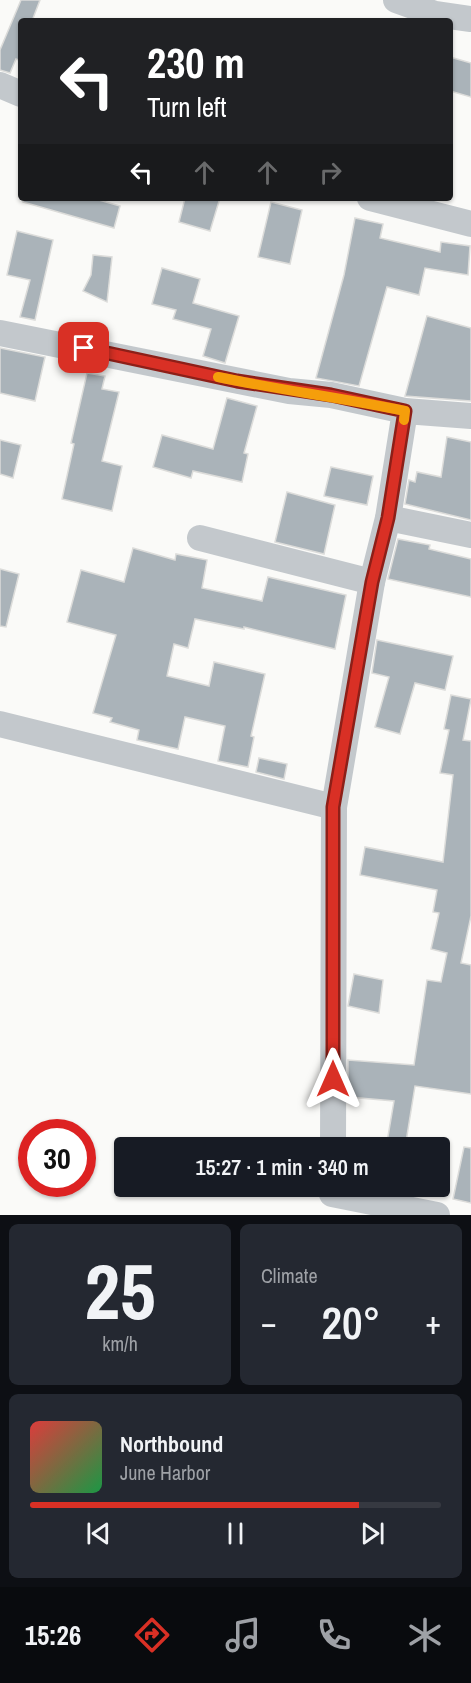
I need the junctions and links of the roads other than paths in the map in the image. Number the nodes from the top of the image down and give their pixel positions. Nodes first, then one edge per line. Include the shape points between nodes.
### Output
1 (396, 0) edge
2 (471, 19) edge
3 (0, 85) edge
4 (18, 93) edge
5 (382, 201) edge
6 (471, 224) edge
7 (0, 333) edge
8 (405, 411) junction
9 (471, 416) edge
10 (388, 518) junction
11 (471, 535) edge
12 (200, 538) dead end
13 (372, 582) junction
14 (0, 724) edge
15 (333, 807) junction
16 (333, 1137) edge
17 (331, 1198) edge
18 (437, 1215) edge

1 - 2 street via 435,14
3 - 4 street
5 - 6 street
7 - 8 street
8 - 9 street
8 - 10 street
10 - 11 street
10 - 13 street
12 - 13 street
13 - 15 street
14 - 15 street
15 - 16 street
17 - 18 street

